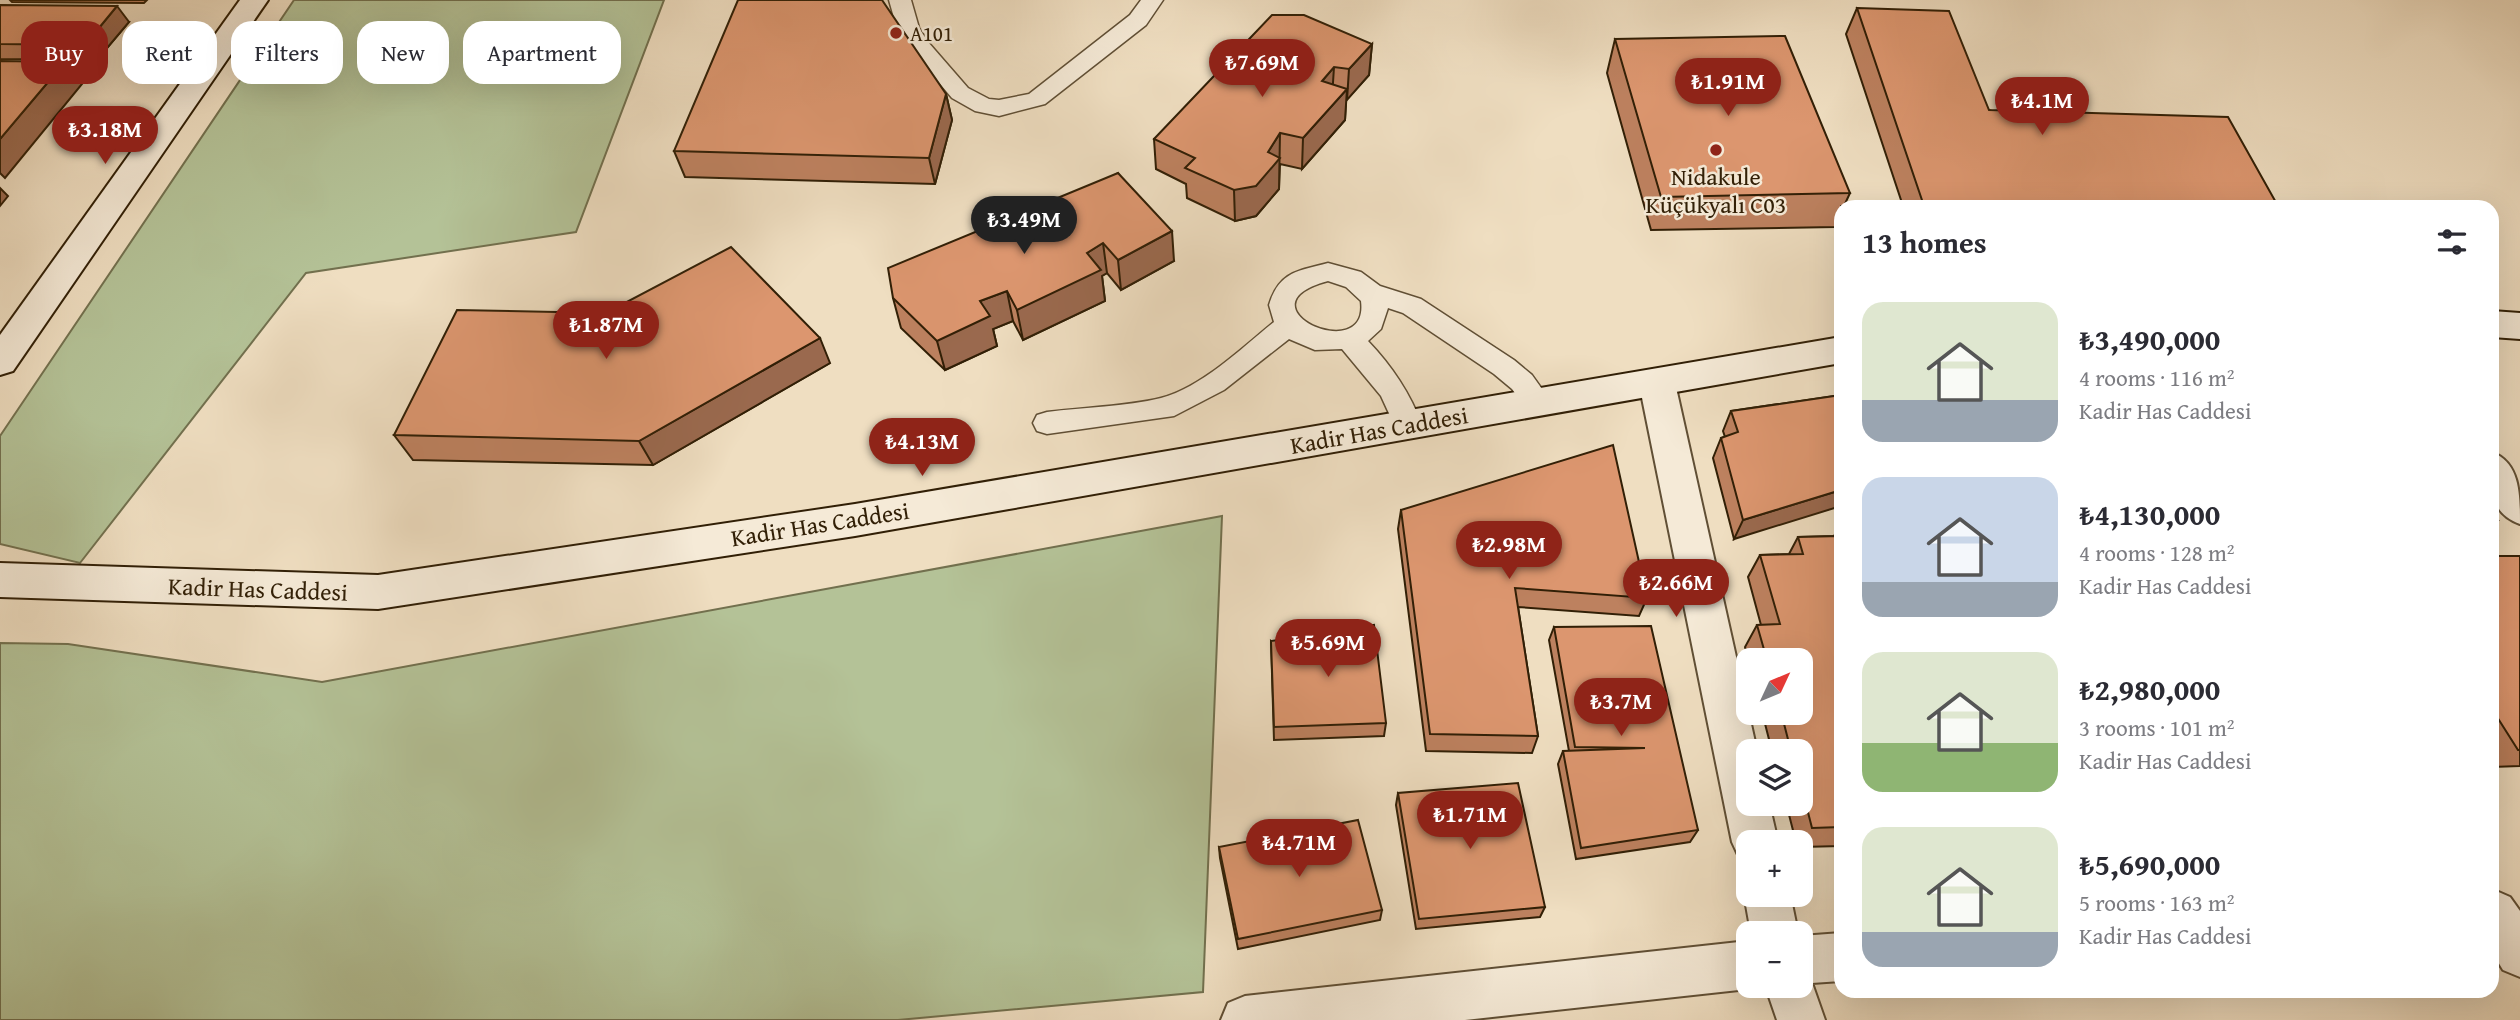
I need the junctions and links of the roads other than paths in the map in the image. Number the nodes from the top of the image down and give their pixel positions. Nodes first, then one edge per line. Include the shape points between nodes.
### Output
1 (254, 0) edge
2 (900, 0) edge
3 (1152, 0) edge
4 (1371, 293) junction
5 (2499, 324) edge
6 (1289, 326) junction
7 (2520, 326) edge
8 (1349, 339) junction
9 (1834, 351) edge
10 (0, 362) edge
11 (1657, 383) junction
12 (1538, 403) junction
13 (1047, 424) dead end
14 (1408, 425) junction
15 (2499, 477) edge
16 (2520, 508) edge
17 (0, 580) edge
18 (1752, 830) edge
19 (2502, 912) edge
20 (2520, 953) edge
21 (1834, 958) edge
22 (1813, 959) edge
23 (1736, 966) edge
24 (1793, 998) edge
25 (1245, 1020) edge
26 (1801, 1020) edge

1 - 10 street
2 - 3 lane via 919,46 960,93 983,106 999,108 1037,99 1138,20
4 - 6 lane via 1361,282 1337,274 1312,274 1297,280 1281,301 1281,314
4 - 8 lane via 1374,319
4 - 12 lane via 1412,306 1493,359 1522,382
5 - 7 street
6 - 8 lane via 1315,340
6 - 13 lane via 1209,387 1178,403
8 - 14 lane via 1382,373
9 - 11 street, Kadir Has Caddesi
11 - 12 street, Kadir Has Caddesi
11 - 18 street
12 - 14 street, Kadir Has Caddesi
14 - 17 street, Kadir Has Caddesi via 855,520 378,592
15 - 16 street
19 - 20 street
21 - 22 street
23 - 25 street
24 - 26 street

